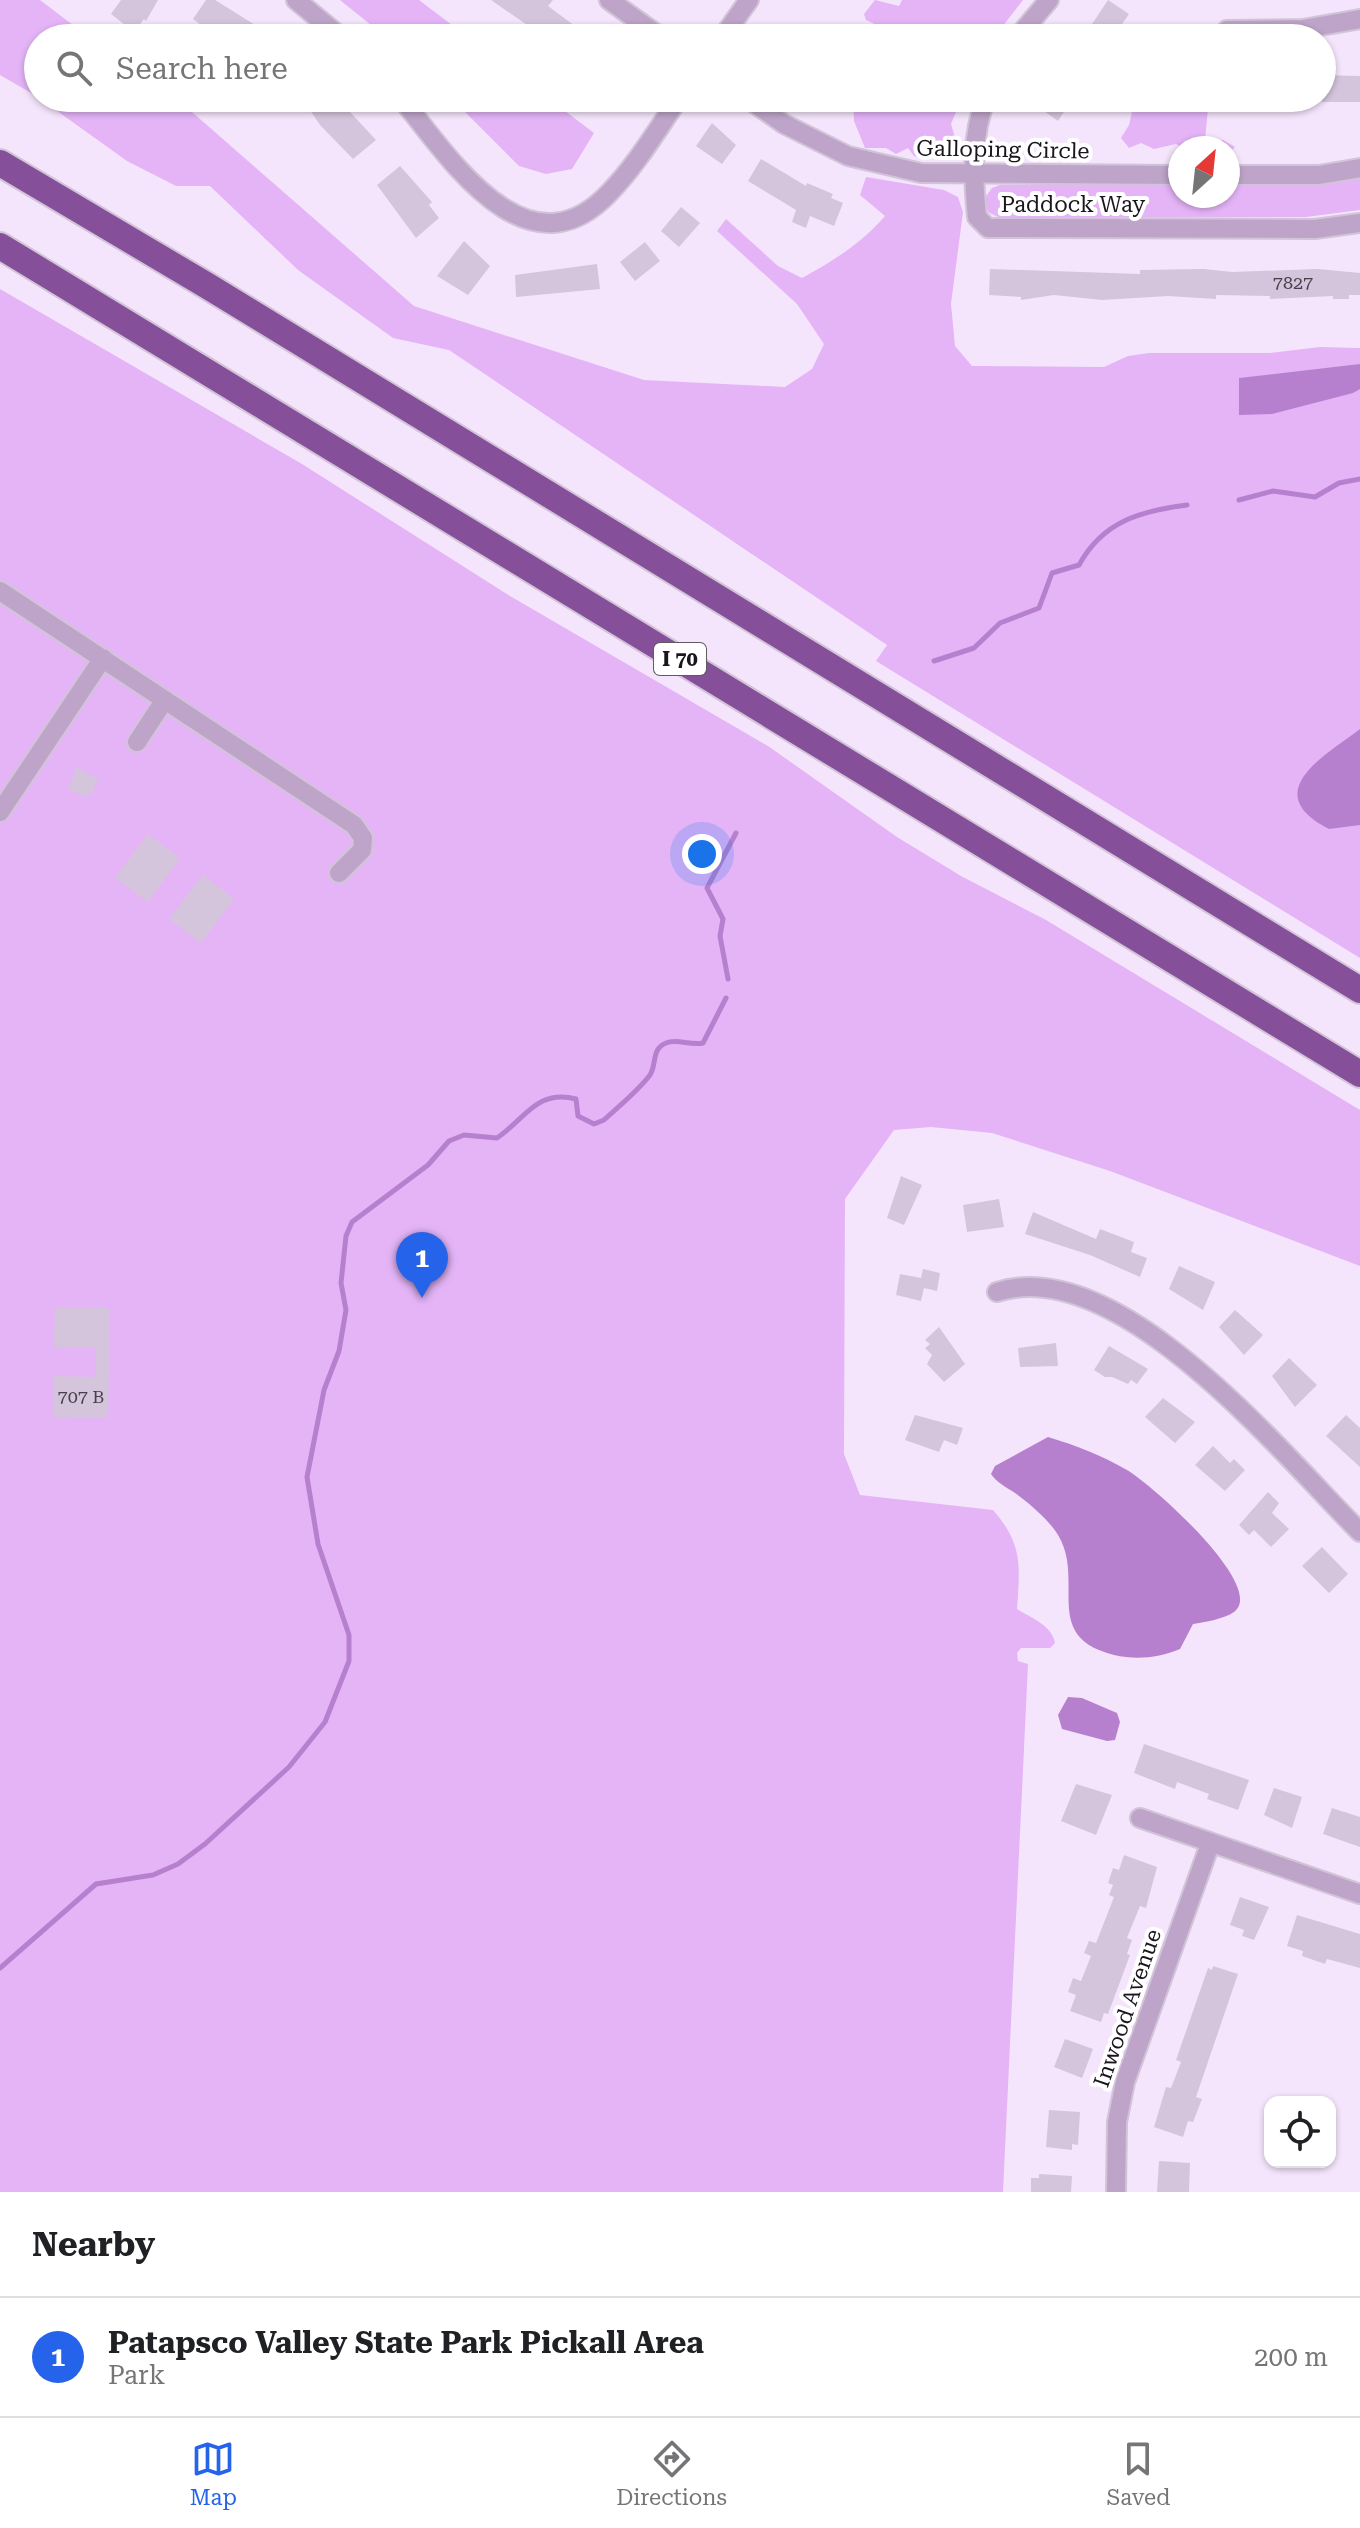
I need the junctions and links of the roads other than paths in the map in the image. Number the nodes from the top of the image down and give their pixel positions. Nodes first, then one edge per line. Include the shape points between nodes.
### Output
1 (296, 0) edge
2 (609, 0) edge
3 (749, 0) edge
4 (1049, 0) edge
5 (1360, 19) edge
6 (325, 24) edge
7 (642, 24) edge
8 (732, 24) edge
9 (1029, 24) edge
10 (1332, 24) edge
11 (412, 112) edge
12 (669, 112) edge
13 (769, 112) edge
14 (982, 112) edge
15 (0, 163) edge
16 (1360, 168) edge
17 (973, 175) junction
18 (1168, 175) edge
19 (1240, 175) edge
20 (1360, 223) edge
21 (0, 246) edge
22 (0, 591) edge
23 (103, 658) junction
24 (164, 701) junction
25 (137, 742) dead end
26 (0, 812) edge
27 (339, 873) dead end
28 (1360, 990) edge
29 (1360, 1074) edge
30 (997, 1292) dead end
31 (1359, 1530) edge
32 (1140, 1818) dead end
33 (1210, 1844) junction
34 (1360, 1894) edge
35 (1116, 2192) edge

1 - 6 street
2 - 7 street
3 - 8 street
4 - 9 street
5 - 10 street
11 - 12 street via 490,202 533,221 553,222 581,213 608,195
13 - 17 street, Galloping Circle via 848,156 921,173
14 - 17 street, Paddock Way
15 - 28 highway
16 - 19 street via 1319,175
17 - 18 street, Galloping Circle
17 - 20 street, Paddock Way via 977,217 988,228 1315,229
21 - 29 highway, I 70
22 - 23 street
23 - 24 street
23 - 26 street
24 - 25 street
24 - 27 street via 354,825 363,838 362,850
30 - 31 street via 1049,1287 1145,1329 1182,1355
32 - 33 street
33 - 34 street
33 - 35 street, Inwood Avenue via 1122,2092

